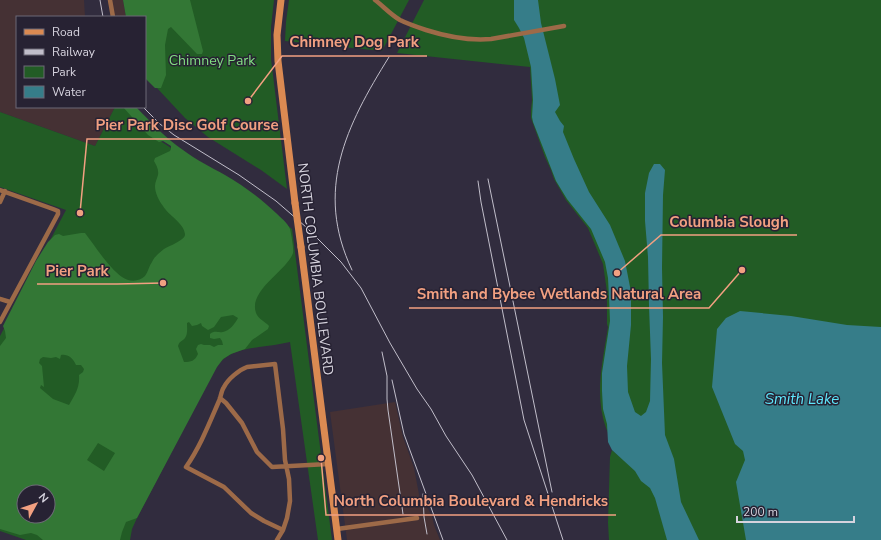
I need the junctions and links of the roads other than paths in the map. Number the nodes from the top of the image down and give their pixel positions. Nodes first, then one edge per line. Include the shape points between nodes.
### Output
1 (110, 0) edge
2 (281, 0) edge
3 (375, 0) edge
4 (113, 16) edge
5 (564, 26) dead end
6 (3, 191) edge
7 (0, 202) edge
8 (0, 299) edge
9 (10, 302) junction
10 (0, 322) edge
11 (220, 398) junction
12 (328, 464) junction
13 (286, 466) junction
14 (417, 518) dead end
15 (337, 529) junction
16 (283, 530) junction
17 (277, 540) edge
18 (338, 540) edge

1 - 4 street
2 - 12 main road, NORTH COLUMBIA BOULEVARD, bridge via 277,35 278,61
3 - 5 street via 406,23 444,36 471,40
6 - 7 street
6 - 9 street via 58,211
8 - 9 street
9 - 10 street
11 - 13 street via 242,423 255,450 269,465
11 - 13 street via 224,386 243,368 275,364
11 - 16 street via 186,467 224,487 251,513
12 - 13 street
12 - 15 main road, NORTH COLUMBIA BOULEVARD
13 - 16 street via 290,501
14 - 15 street
15 - 18 main road, NORTH COLUMBIA BOULEVARD
16 - 17 street

